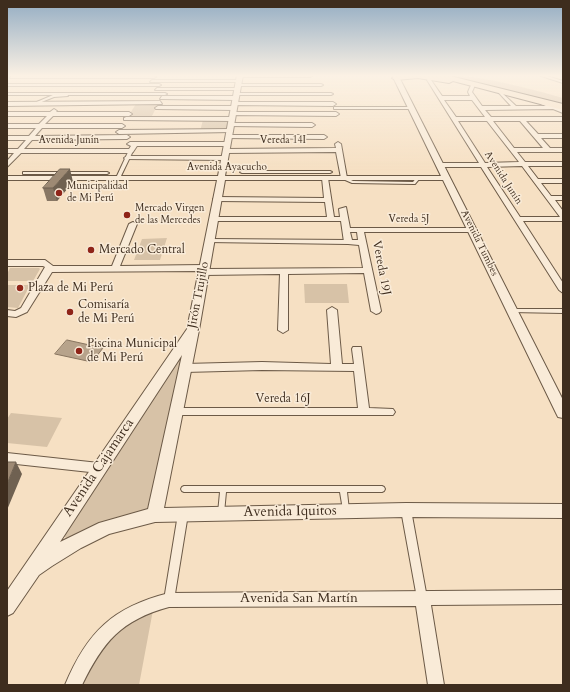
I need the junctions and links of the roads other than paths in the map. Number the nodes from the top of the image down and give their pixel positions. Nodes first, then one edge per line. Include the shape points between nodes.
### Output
1 (57, 107) edge
2 (133, 107) edge
3 (158, 107) edge
4 (211, 107) edge
5 (211, 107) edge
6 (211, 107) edge
7 (221, 107) edge
8 (244, 107) edge
9 (252, 107) edge
10 (274, 107) edge
11 (310, 107) edge
12 (322, 107) edge
13 (334, 107) edge
14 (446, 107) edge
15 (546, 107) edge
16 (411, 108) joint
17 (480, 108) joint
18 (515, 108) joint
19 (233, 111) edge
20 (335, 111) junction
21 (7, 114) edge
22 (51, 114) junction
23 (311, 114) junction
24 (127, 117) junction
25 (152, 119) junction
26 (453, 119) junction
27 (489, 119) junction
28 (522, 119) junction
29 (563, 119) edge
30 (312, 125) junction
31 (7, 126) edge
32 (41, 126) junction
33 (122, 126) junction
34 (117, 134) junction
35 (129, 134) junction
36 (537, 136) junction
37 (563, 136) edge
38 (7, 138) edge
39 (31, 138) junction
40 (314, 138) junction
41 (124, 144) junction
42 (135, 144) junction
43 (327, 150) junction
44 (513, 150) junction
45 (548, 150) junction
46 (563, 150) edge
47 (7, 151) edge
48 (20, 151) junction
49 (120, 151) junction
50 (131, 151) junction
51 (127, 158) junction
52 (563, 164) edge
53 (7, 165) edge
54 (440, 165) junction
55 (482, 165) junction
56 (524, 165) junction
57 (242, 172) dead end
58 (37, 173) junction
59 (108, 174) dead end
60 (253, 175) junction
61 (322, 175) junction
62 (26, 176) junction
63 (93, 176) junction
64 (7, 178) edge
65 (118, 178) junction
66 (222, 178) junction
67 (344, 178) junction
68 (447, 178) junction
69 (536, 181) junction
70 (563, 181) edge
71 (550, 198) junction
72 (563, 198) edge
73 (217, 199) junction
74 (328, 200) junction
75 (343, 209) dead end
76 (563, 217) edge
77 (214, 219) junction
78 (345, 219) junction
79 (517, 219) junction
80 (331, 220) junction
81 (133, 224) dead end
82 (346, 230) junction
83 (360, 230) junction
84 (473, 230) junction
85 (210, 241) junction
86 (348, 242) junction
87 (362, 242) junction
88 (7, 262) edge
89 (49, 269) junction
90 (115, 269) junction
91 (204, 270) junction
92 (368, 270) junction
93 (284, 271) junction
94 (563, 290) edge
95 (332, 310) dead end
96 (376, 311) dead end
97 (513, 311) junction
98 (563, 311) edge
99 (7, 313) edge
100 (193, 330) junction
101 (283, 330) dead end
102 (357, 349) dead end
103 (185, 368) junction
104 (336, 368) junction
105 (359, 368) junction
106 (176, 412) junction
107 (364, 412) junction
108 (389, 412) dead end
109 (563, 413) edge
110 (7, 458) edge
111 (99, 468) junction
112 (184, 489) dead end
113 (223, 489) junction
114 (343, 489) junction
115 (382, 489) dead end
116 (406, 510) junction
117 (346, 511) junction
118 (563, 512) edge
119 (221, 513) junction
120 (183, 514) junction
121 (155, 515) junction
122 (31, 570) junction
123 (563, 597) edge
124 (422, 598) junction
125 (169, 600) junction
126 (7, 606) edge
127 (73, 685) edge
128 (436, 685) edge

1 - 22 street
2 - 24 street
3 - 25 street
4 - 19 street
5 - 19 street
6 - 19 street
7 - 19 street
8 - 19 street
9 - 19 street
10 - 19 street
11 - 23 street
12 - 20 street
13 - 20 street
14 - 26 street, Avenida Junín
15 - 18 street
16 - 20 street
16 - 54 street, Avenida Tumbes
17 - 18 street
17 - 27 street
19 - 23 street
19 - 25 street
19 - 30 street
19 - 35 street
19 - 40 street
19 - 42 street
19 - 43 street, Vereda 14I
19 - 51 street
19 - 66 street, Jirón Trujillo
20 - 23 street
21 - 22 street
22 - 24 street
22 - 32 street
23 - 30 street
24 - 25 street
24 - 33 street
26 - 27 street
26 - 55 street, Avenida Junín
27 - 28 street
27 - 44 street
28 - 29 street
28 - 36 street
30 - 40 street
31 - 32 street
32 - 33 street
32 - 39 street
33 - 34 street
34 - 35 street
34 - 39 street
35 - 41 street
36 - 37 street
36 - 45 street
38 - 39 street
39 - 48 street
40 - 43 street via 324,134
41 - 42 street
41 - 49 street
42 - 50 street
43 - 67 street, Vereda 14I via 338,147
44 - 45 street
44 - 56 street
45 - 46 street
47 - 48 street, Avenida Junín
48 - 49 street, Avenida Junín
48 - 53 street
49 - 50 street, Avenida Junín
50 - 51 street
51 - 65 street
52 - 56 street
54 - 55 street
54 - 68 street, Avenida Tumbes
55 - 56 street
55 - 79 street, Avenida Junín
56 - 69 street
57 - 60 lane
58 - 62 lane
58 - 62 lane
58 - 63 lane
59 - 63 lane
60 - 61 street, Avenida Ayacucho
60 - 66 street, Avenida Ayacucho
61 - 67 street, Avenida Ayacucho
61 - 74 street
62 - 63 street, Avenida Ayacucho
62 - 64 street, Avenida Ayacucho
63 - 65 street, Avenida Ayacucho
65 - 66 street, Avenida Ayacucho
66 - 73 street, Jirón Trujillo
67 - 68 street, Avenida Ayacucho
68 - 84 street, Avenida Tumbes
69 - 70 street
69 - 71 street
71 - 72 street
71 - 76 street
73 - 74 street
73 - 77 street, Jirón Trujillo
74 - 80 street
75 - 78 street
76 - 79 street
77 - 80 street
77 - 85 street, Jirón Trujillo
78 - 80 street
78 - 82 street
79 - 94 street, Avenida Junín
81 - 90 street
82 - 83 street, Vereda 5J
82 - 86 street
83 - 84 street, Vereda 5J
83 - 87 street, Vereda 19J
84 - 97 street, Avenida Tumbes
85 - 86 street
85 - 91 street, Jirón Trujillo
86 - 87 street
87 - 92 street, Vereda 19J
88 - 89 street via 45,263
89 - 90 street
89 - 99 street via 24,310 16,314
90 - 91 street
91 - 93 street
91 - 100 street, Jirón Trujillo
92 - 93 street
92 - 96 street, Vereda 19J
93 - 101 street
95 - 104 street
97 - 98 street
97 - 109 street, Avenida Tumbes
100 - 103 street, Jirón Trujillo
100 - 111 street, Avenida Cajamarca
102 - 105 street
103 - 104 street
103 - 106 street, Jirón Trujillo
104 - 105 street
105 - 107 street
106 - 107 street, Vereda 16J
106 - 121 street, Jirón Trujillo
107 - 108 street, Vereda 16J
110 - 111 street
111 - 122 street, Avenida Cajamarca
112 - 113 lane
113 - 114 lane
113 - 119 lane
114 - 115 lane
114 - 117 lane
116 - 117 street, Avenida Iquitos
116 - 118 street, Avenida Iquitos
116 - 124 street
117 - 119 street, Avenida Iquitos
119 - 120 street, Avenida Iquitos
120 - 121 street, Avenida Iquitos
120 - 125 street
121 - 122 street, Avenida Iquitos via 134,518 87,535
122 - 126 street, Avenida Cajamarca
123 - 124 street, Avenida San Martín
124 - 125 street, Avenida San Martín
124 - 128 street
125 - 127 street, Avenida San Martín via 135,610 113,625 89,652

